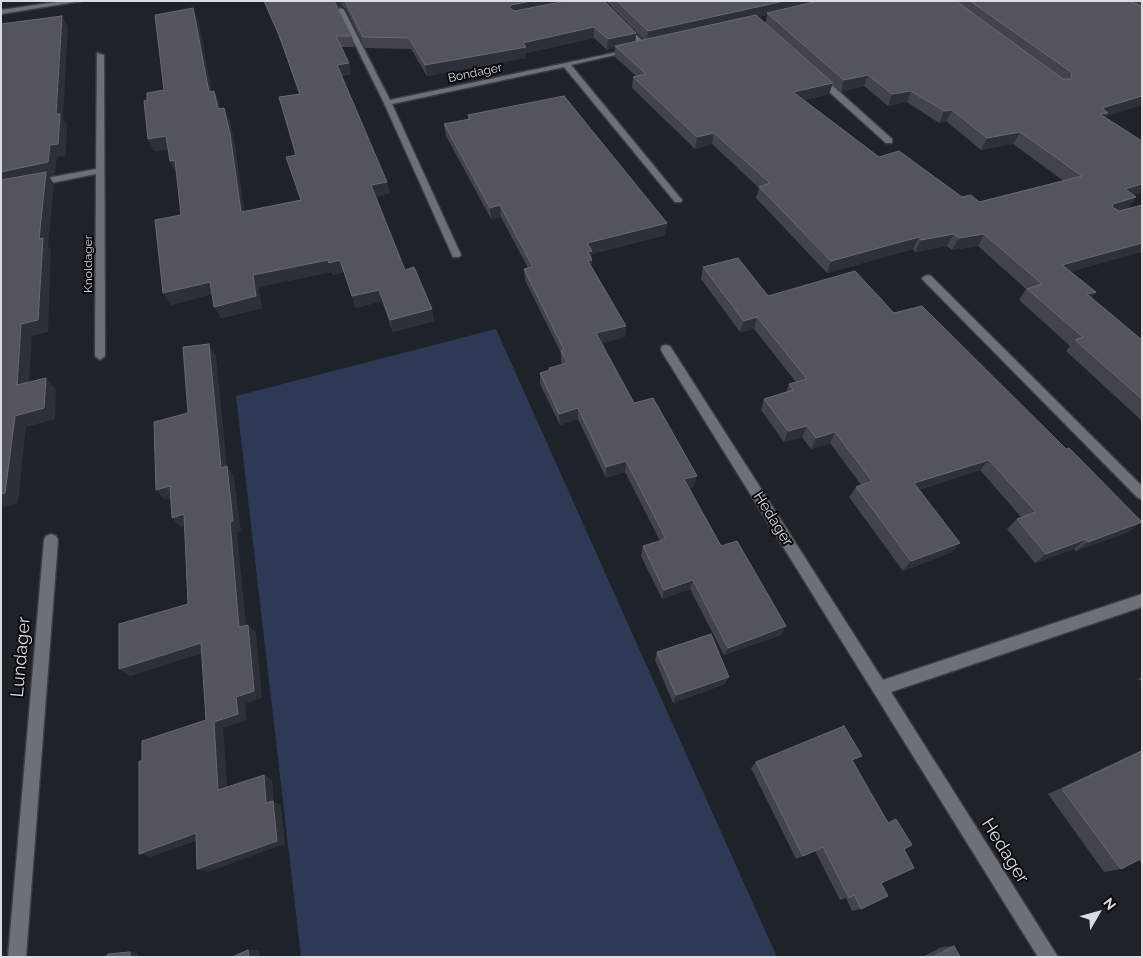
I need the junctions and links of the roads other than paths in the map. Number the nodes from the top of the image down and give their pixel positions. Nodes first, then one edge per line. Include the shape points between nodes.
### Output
1 (76, 2) edge
2 (599, 2) edge
3 (590, 4) edge
4 (341, 10) edge
5 (1, 14) edge
6 (655, 45) edge
7 (646, 47) junction
8 (100, 56) dead end
9 (566, 66) junction
10 (813, 73) edge
11 (388, 103) junction
12 (889, 141) dead end
13 (100, 171) junction
14 (28, 184) edge
15 (678, 200) dead end
16 (456, 255) dead end
17 (926, 278) dead end
18 (666, 349) dead end
19 (100, 356) dead end
20 (1142, 494) edge
21 (51, 540) dead end
22 (1142, 600) edge
23 (880, 688) junction
24 (17, 957) edge
25 (1049, 957) edge

1 - 5 street
2 - 3 street
2 - 7 street
4 - 11 street
6 - 7 street, Bondager
7 - 9 street, Bondager
8 - 13 street, Knoldager
9 - 11 street, Bondager
9 - 15 street
10 - 12 street
11 - 16 street
13 - 14 street
13 - 19 street, Knoldager
17 - 20 street
18 - 23 street, Hedager
21 - 24 street, Lundager
22 - 23 street
23 - 25 street, Hedager

